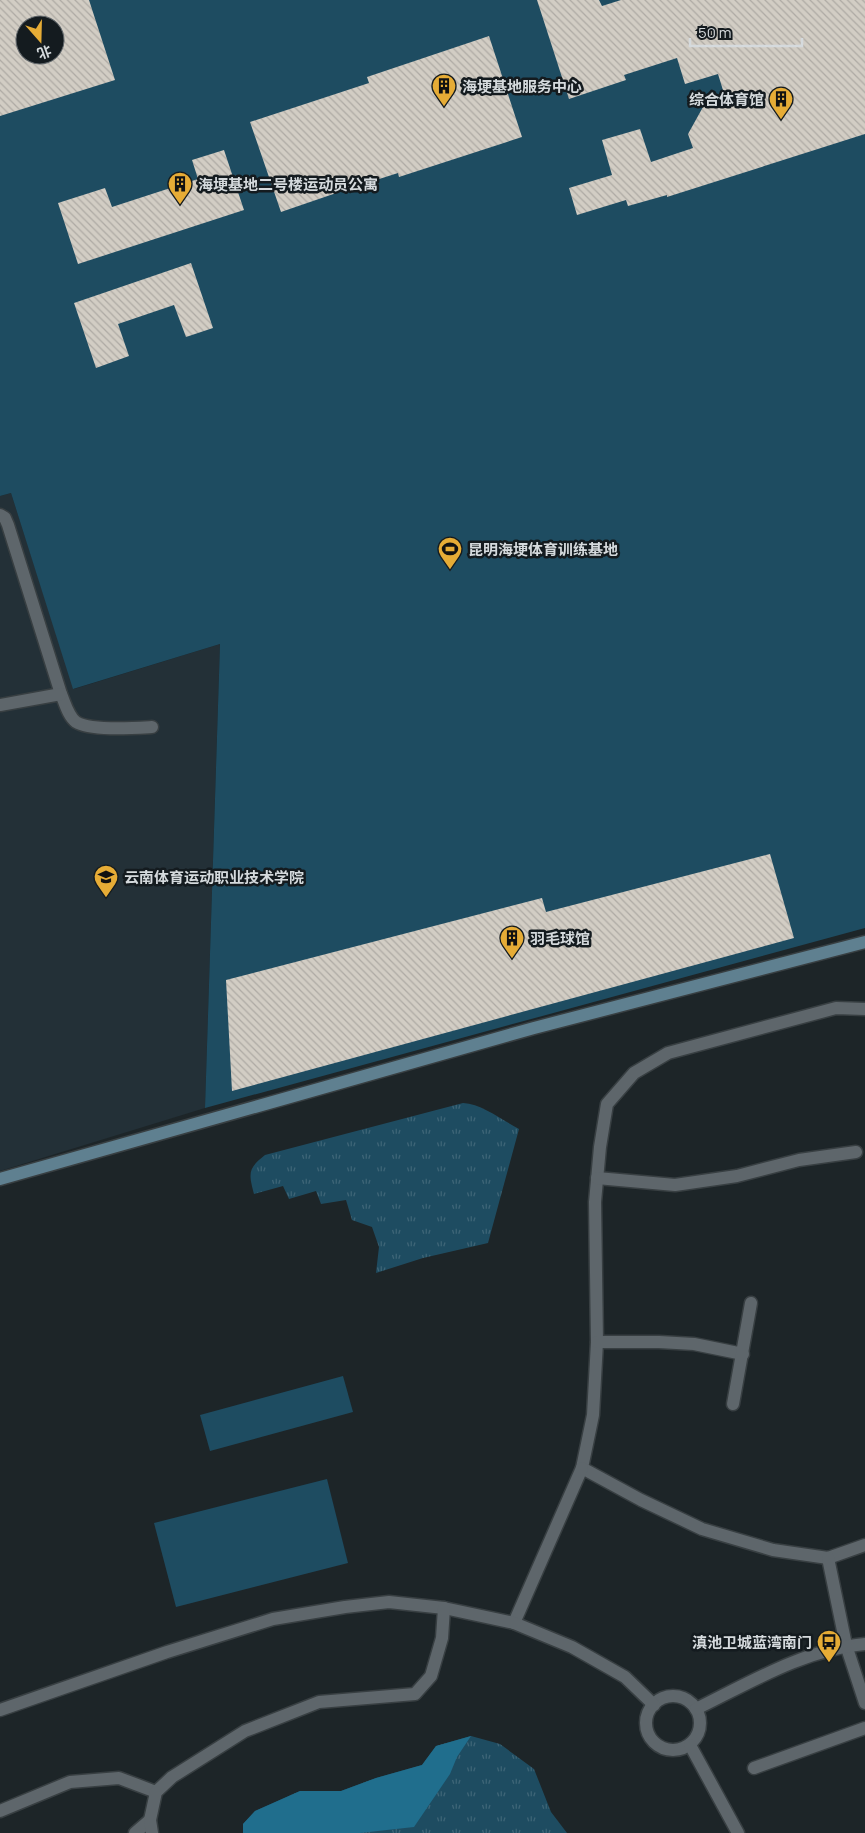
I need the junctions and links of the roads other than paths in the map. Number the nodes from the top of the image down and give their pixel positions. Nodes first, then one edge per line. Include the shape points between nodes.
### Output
1 (0, 515) edge
2 (61, 694) junction
3 (0, 705) edge
4 (152, 727) dead end
5 (865, 942) edge
6 (865, 1009) edge
7 (856, 1152) dead end
8 (597, 1178) junction
9 (0, 1179) edge
10 (751, 1303) dead end
11 (597, 1342) junction
12 (743, 1354) junction
13 (733, 1404) dead end
14 (582, 1468) junction
15 (865, 1545) edge
16 (828, 1558) junction
17 (444, 1608) junction
18 (514, 1623) junction
19 (865, 1644) edge
20 (846, 1645) junction
21 (865, 1704) edge
22 (654, 1705) junction
23 (696, 1709) junction
24 (0, 1710) edge
25 (865, 1728) edge
26 (690, 1745) junction
27 (754, 1768) dead end
28 (156, 1792) junction
29 (0, 1811) edge
30 (150, 1820) junction
31 (134, 1833) edge
32 (152, 1833) edge
33 (738, 1833) edge

1 - 2 street via 8,525
2 - 3 street
2 - 4 street via 70,716 77,722 92,727
5 - 9 street via 524,1030
6 - 8 street via 836,1008 668,1053 634,1073 607,1104
7 - 8 street via 675,1185
8 - 11 street
10 - 12 street
11 - 12 street via 685,1344
11 - 14 street via 593,1415
12 - 13 street
14 - 16 street via 702,1529 773,1550
14 - 18 street
15 - 16 street
16 - 20 street
17 - 18 street
17 - 24 street via 389,1602 273,1619
17 - 28 street via 442,1638 431,1676 415,1694 319,1702 245,1731 172,1777
18 - 22 street via 572,1647 625,1677
19 - 20 street
20 - 21 street
20 - 23 street via 790,1663
22 - 23 street via 673,1697 686,1700
22 - 26 street via 646,1724 656,1744 669,1750
23 - 26 street via 700,1728
25 - 27 street
26 - 33 street
28 - 29 street via 119,1778 70,1782
28 - 30 street
30 - 31 street
30 - 32 street

